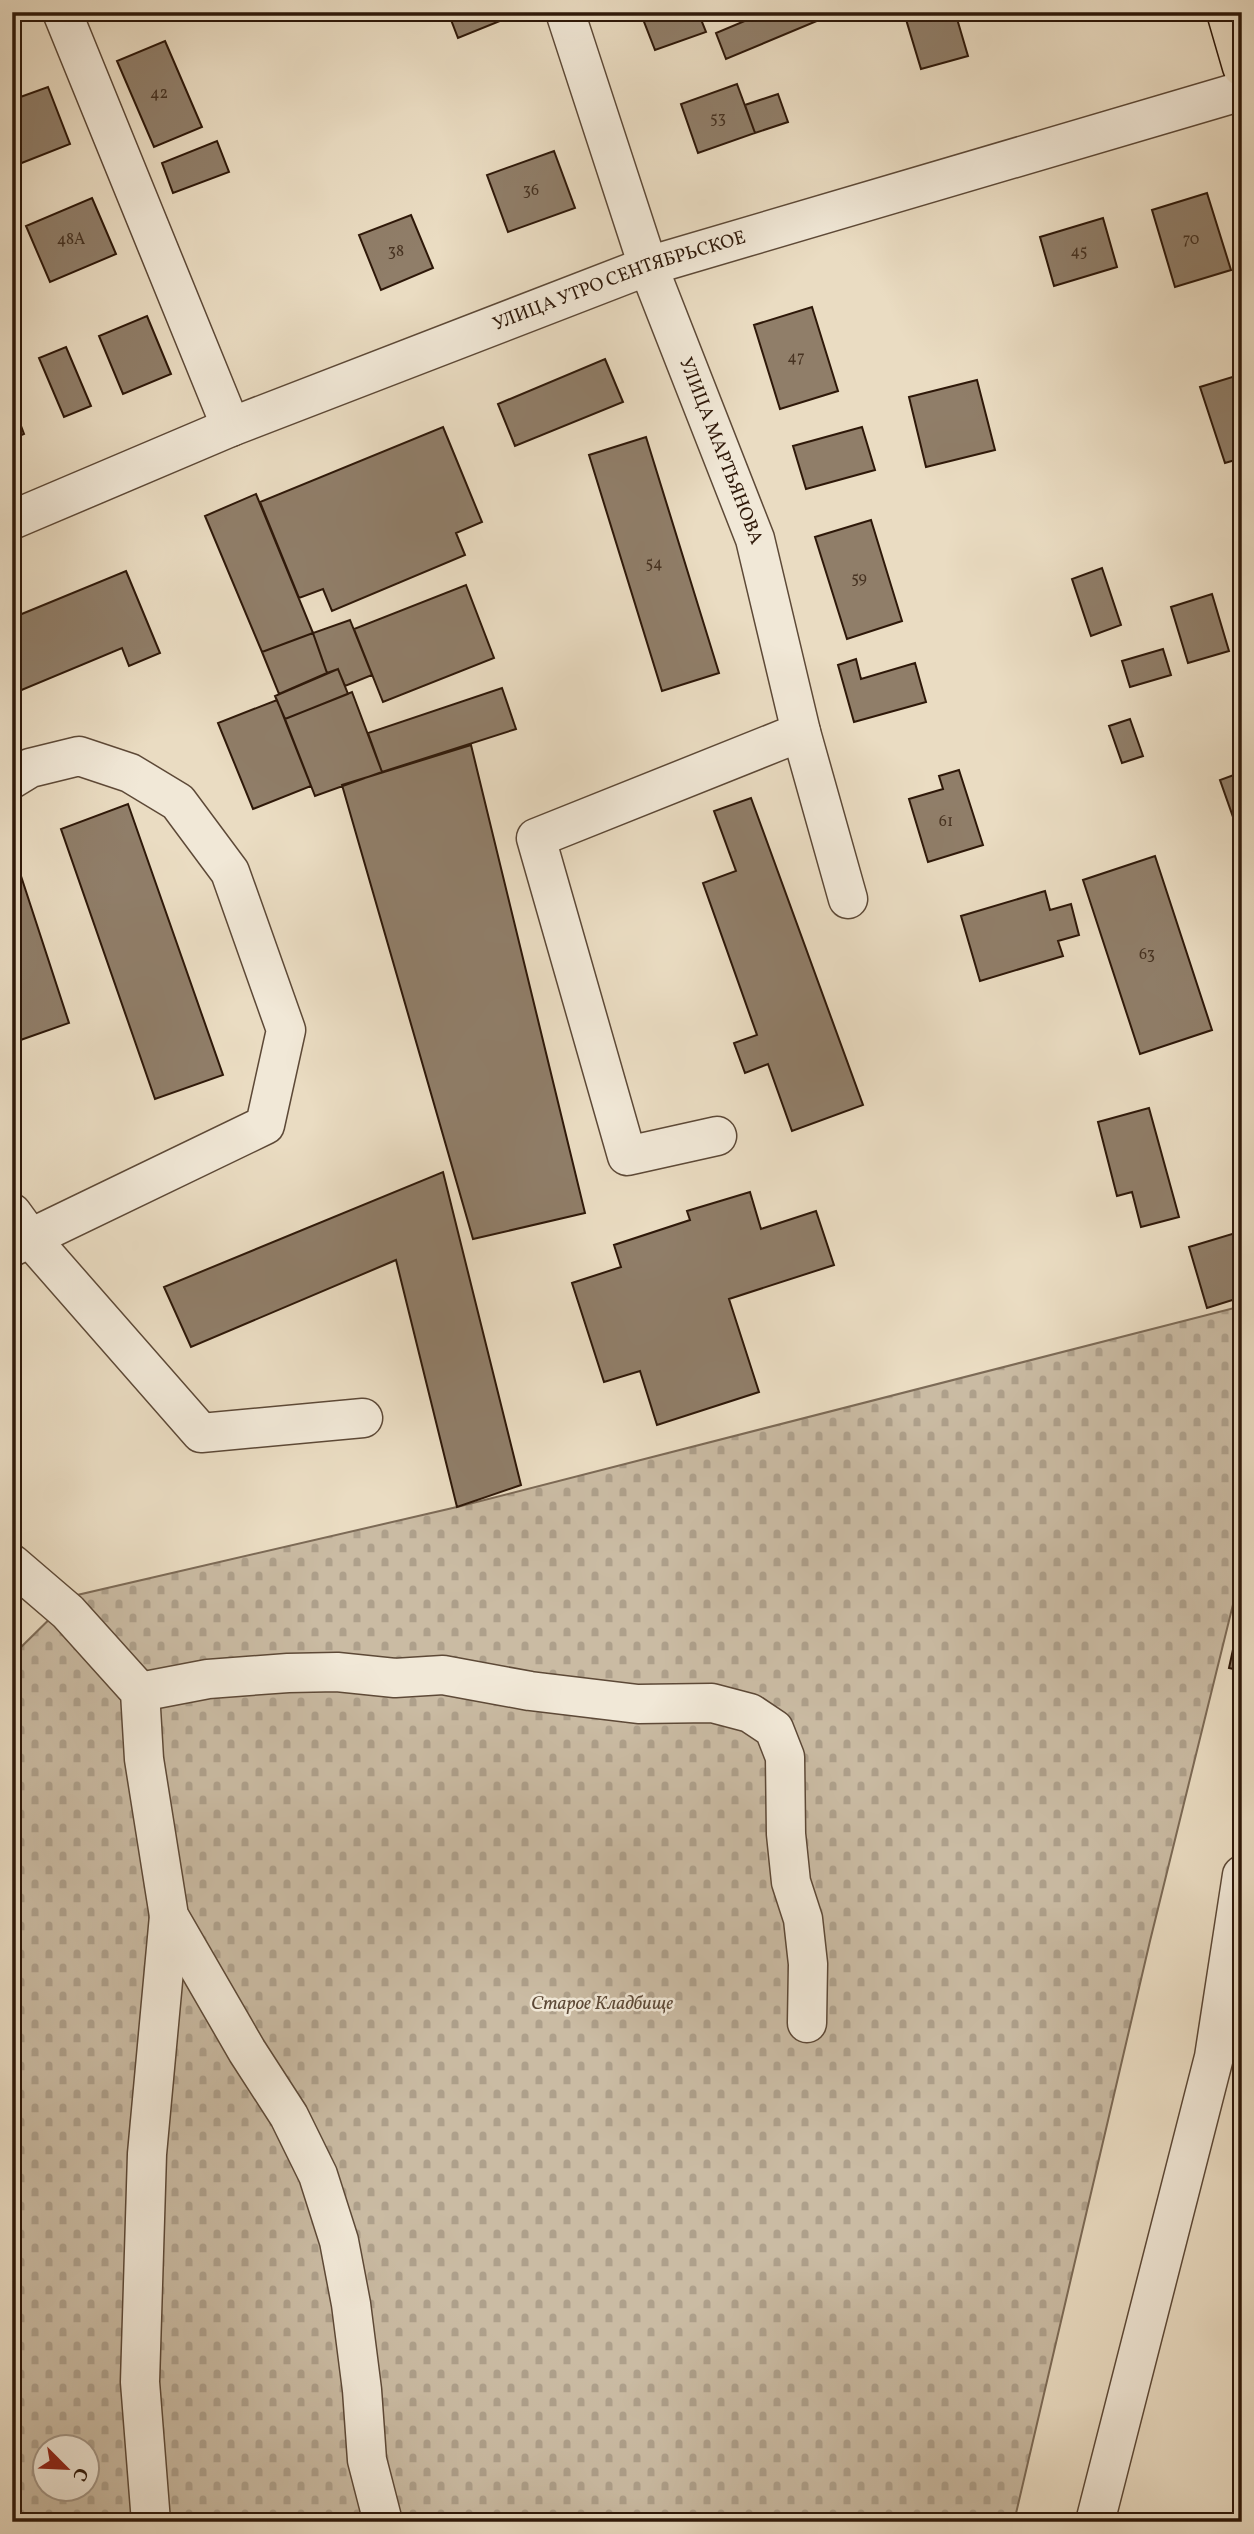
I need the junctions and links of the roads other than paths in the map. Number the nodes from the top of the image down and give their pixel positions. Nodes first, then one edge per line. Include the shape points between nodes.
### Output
1 (62, 12) edge
2 (565, 12) edge
3 (1226, 12) edge
4 (1242, 67) edge
5 (1242, 91) edge
6 (648, 266) junction
7 (232, 427) junction
8 (12, 520) edge
9 (802, 732) junction
10 (12, 779) edge
11 (848, 899) dead end
12 (717, 1136) dead end
13 (18, 1233) edge
14 (363, 1418) dead end
15 (12, 1563) edge
16 (140, 1692) junction
17 (1242, 1875) edge
18 (169, 1916) junction
19 (807, 2023) dead end
20 (151, 2522) edge
21 (383, 2522) edge
22 (1095, 2522) edge

1 - 7 street
2 - 6 street, УЛИЦА МАРТЬЯНОВА
3 - 4 main road
5 - 6 street, УЛИЦА УТРО СЕНТЯБРЬСКОЕ
6 - 7 street, УЛИЦА УТРО СЕНТЯБРЬСКОЕ
6 - 9 street, УЛИЦА МАРТЬЯНОВА via 755,539
7 - 8 street, УЛИЦА УТРО СЕНТЯБРЬСКОЕ
9 - 11 street, УЛИЦА МАРТЬЯНОВА
9 - 12 street via 536,838 627,1156
10 - 13 street via 30,768 79,756 130,773 178,802 230,872 286,1031 265,1125
13 - 14 street via 201,1433
15 - 16 street via 68,1612
16 - 18 street via 144,1759
16 - 19 street via 208,1679 288,1673 395,1678 443,1675 638,1704 712,1703 750,1713 774,1729 785,1757 791,1882 803,1919 808,1964
17 - 22 street via 1214,2057
18 - 20 street via 146,2181 140,2382
18 - 21 street via 289,2116 318,2175 339,2241 351,2304 367,2460

